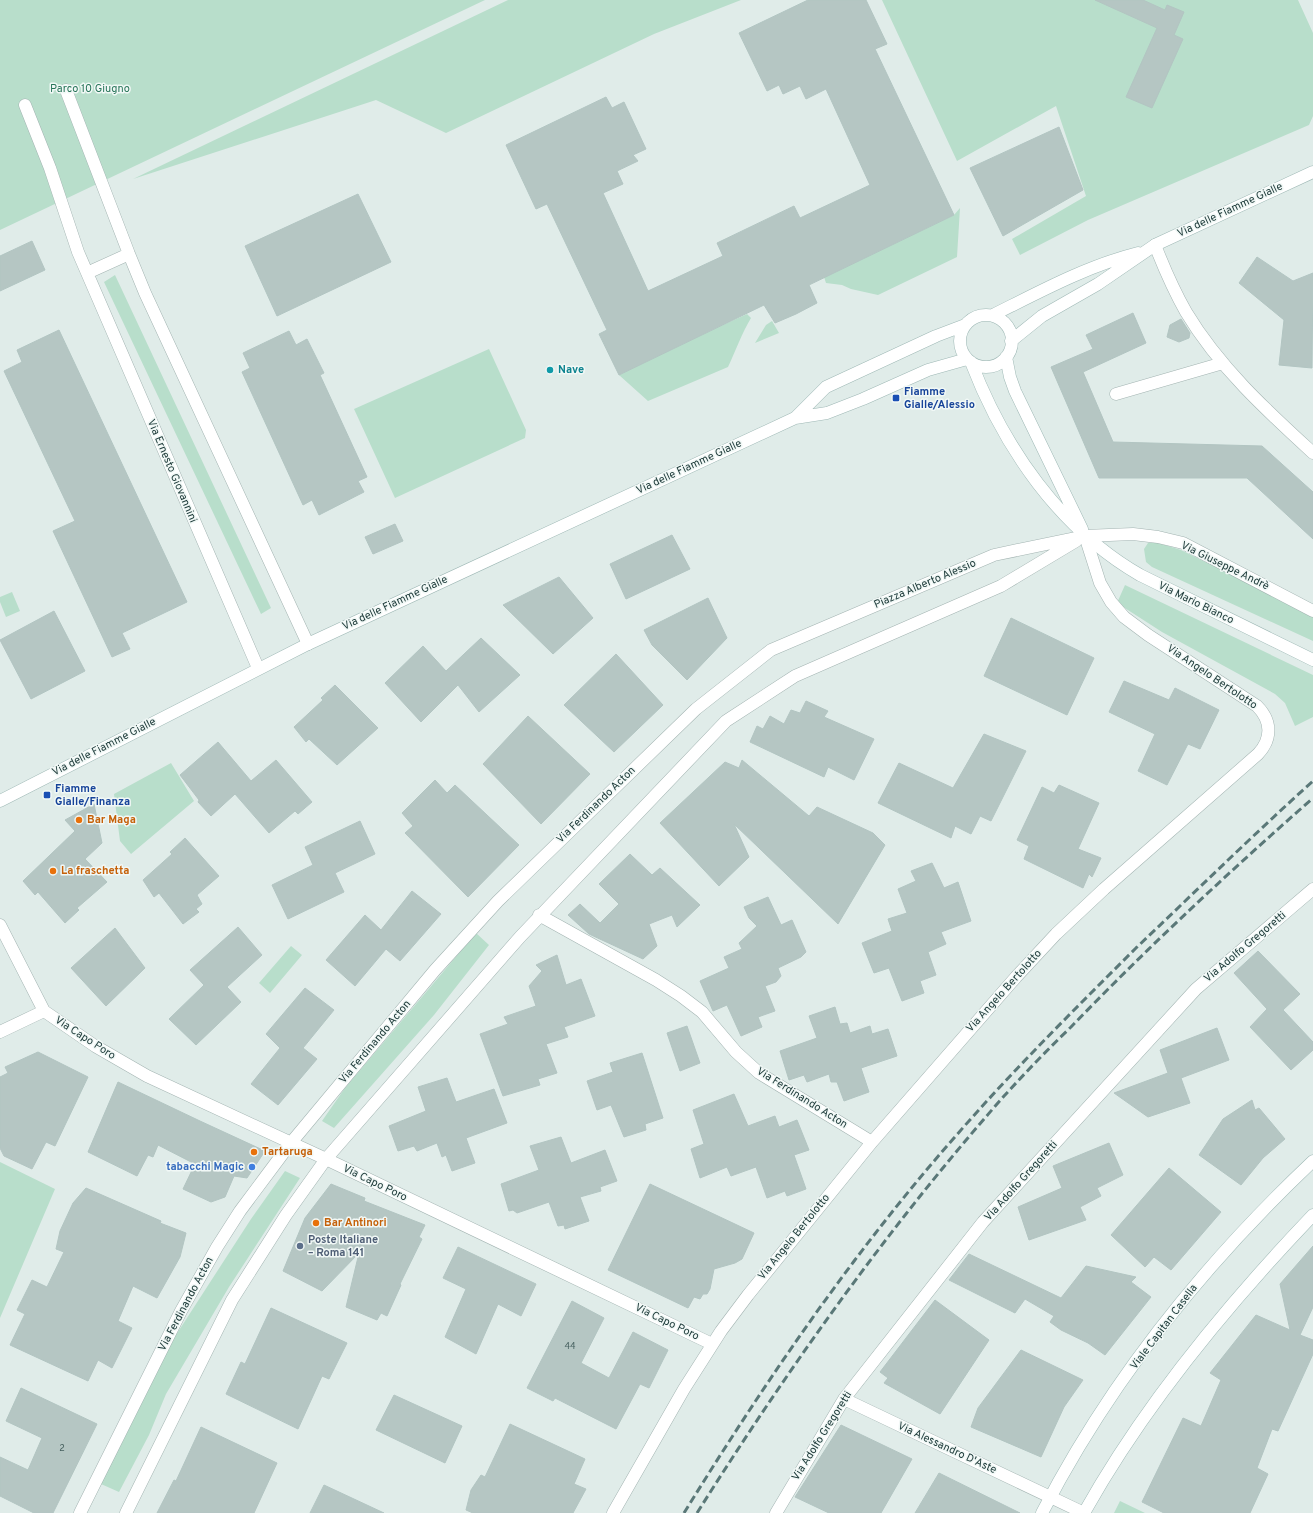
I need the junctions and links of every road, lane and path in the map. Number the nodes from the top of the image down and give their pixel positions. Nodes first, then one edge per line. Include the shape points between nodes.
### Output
1 (66, 90) dead end
2 (25, 105) dead end
3 (1313, 172) edge
4 (1151, 248) junction
5 (129, 254) junction
6 (87, 273) junction
7 (993, 315) junction
8 (965, 325) junction
9 (1011, 341) junction
10 (1006, 357) junction
11 (969, 361) junction
12 (1223, 363) junction
13 (1116, 394) dead end
14 (795, 418) junction
15 (1313, 453) edge
16 (1085, 536) junction
17 (1313, 611) edge
18 (308, 644) junction
19 (771, 650) joint
20 (1313, 660) edge
21 (258, 668) junction
22 (0, 801) edge
23 (1313, 889) edge
24 (539, 915) junction
25 (0, 926) edge
26 (44, 1011) junction
27 (0, 1032) edge
28 (872, 1142) junction
29 (290, 1144) junction
30 (326, 1159) junction
31 (1313, 1161) edge
32 (1313, 1215) edge
33 (712, 1344) junction
34 (844, 1399) junction
35 (1050, 1497) junction
36 (80, 1513) edge
37 (126, 1513) edge
38 (613, 1513) edge
39 (776, 1513) edge
40 (1042, 1513) edge
41 (1084, 1513) edge

1 - 5 street
2 - 6 street, Via Ernesto Giovannini
3 - 4 street, Via delle Fiamme Gialle
4 - 7 street, Via delle Fiamme Gialle via 1091,267
4 - 9 street, Via delle Fiamme Gialle via 1098,284 1042,316
4 - 12 street via 1187,313
5 - 6 street
5 - 18 street
6 - 21 street, Via Ernesto Giovannini
7 - 8 street via 976,317
7 - 9 street via 1009,328
8 - 11 street via 960,342
8 - 14 street, Via delle Fiamme Gialle via 826,387
9 - 10 street
10 - 11 street via 993,366 980,366
10 - 16 street via 1012,385
11 - 14 street, Via delle Fiamme Gialle via 928,370 827,413
11 - 16 street via 993,410 1032,475 1061,512
12 - 13 street
12 - 15 street via 1273,416
14 - 18 street, Via delle Fiamme Gialle
16 - 17 street, Via Giuseppe Andrè via 1133,534 1183,543
16 - 19 street, Piazza Alberto Alessio via 994,555
16 - 20 street, Via Mario Bianco via 1140,575
16 - 24 street via 1001,586 796,676 726,721
16 - 28 street, Via Angelo Bertolotto via 1097,576 1117,610 1143,631 1257,706 1267,720 1267,742 1258,754 1056,934
18 - 21 street, Via delle Fiamme Gialle
19 - 29 street, Via Ferdinando Acton via 696,709 493,906 435,970
21 - 22 street, Via delle Fiamme Gialle
23 - 34 street, Via Adolfo Gregoretti via 1196,989 983,1222
24 - 28 street, Via Ferdinando Acton via 681,996 702,1012 755,1070
24 - 30 street
25 - 26 street
26 - 27 street
26 - 29 street, Via Capo Poro via 94,1046 133,1068
28 - 33 street, Via Angelo Bertolotto via 748,1295
29 - 30 street, Via Capo Poro
29 - 36 street, Via Ferdinando Acton via 240,1211 217,1247 181,1311
30 - 33 street, Via Capo Poro
30 - 37 street via 238,1290
31 - 35 street, Viale Capitan Casella via 1229,1246 1171,1315 1086,1434
32 - 41 street via 1252,1282 1175,1378 1111,1467
33 - 38 street, Via Angelo Bertolotto
34 - 35 street, Via Alessandro D'Aste
34 - 39 street, Via Adolfo Gregoretti
35 - 40 street, Viale Capitan Casella
35 - 41 street, Via Alessandro D'Aste

